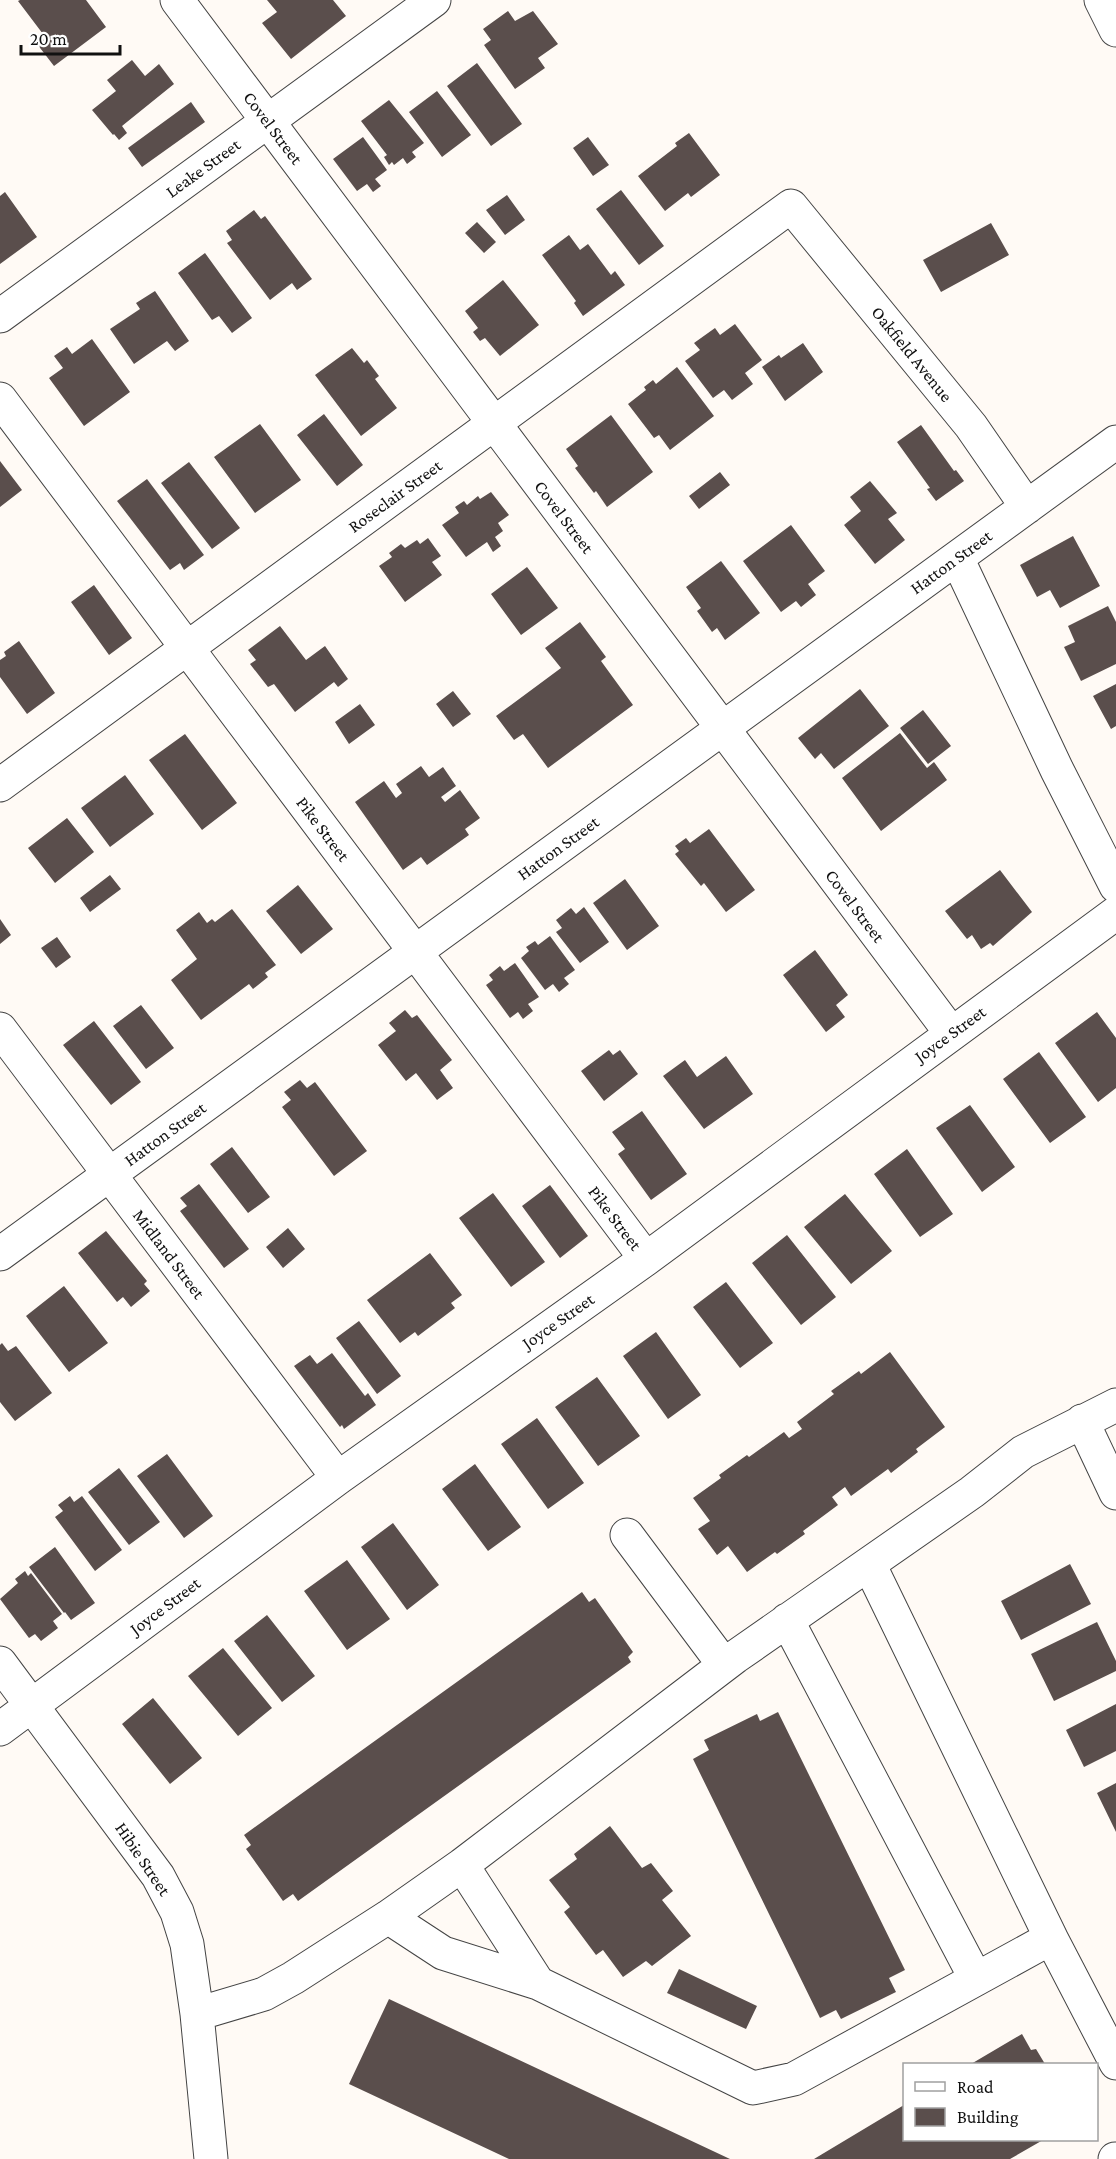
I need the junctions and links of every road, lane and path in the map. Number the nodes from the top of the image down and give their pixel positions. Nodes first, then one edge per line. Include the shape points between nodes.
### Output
1 (177, 0) edge
2 (434, 0) edge
3 (1101, 0) edge
4 (1116, 30) edge
5 (268, 121) junction
6 (791, 206) joint
7 (0, 316) edge
8 (0, 399) edge
9 (494, 423) junction
10 (1116, 442) edge
11 (1027, 507) junction
12 (957, 558) junction
13 (187, 648) junction
14 (722, 728) junction
15 (0, 785) edge
16 (1116, 886) edge
17 (1116, 913) edge
18 (415, 952) junction
19 (0, 1029) edge
20 (951, 1034) junction
21 (109, 1174) junction
22 (0, 1254) edge
23 (646, 1259) junction
24 (1116, 1405) edge
25 (1082, 1421) junction
26 (338, 1478) junction
27 (1116, 1494) edge
28 (627, 1535) dead end
29 (869, 1564) junction
30 (787, 1620) junction
31 (0, 1664) edge
32 (724, 1665) junction
33 (32, 1706) junction
34 (0, 1729) edge
35 (462, 1865) junction
36 (388, 1917) junction
37 (1051, 1938) junction
38 (976, 1979) junction
39 (538, 1983) junction
40 (197, 2014) junction
41 (1116, 2062) edge
42 (211, 2159) edge

1 - 5 street, Covel Street
2 - 5 street, Leake Street
3 - 4 street
5 - 7 street, Leake Street
5 - 9 street, Covel Street
6 - 9 street, Roseclair Street
6 - 11 street, Oakfield Avenue via 971,426
8 - 13 street, Pike Street
9 - 13 street, Roseclair Street
9 - 14 street, Covel Street
10 - 11 street, Hatton Street
11 - 12 street, Hatton Street
12 - 14 street, Hatton Street
12 - 16 street
13 - 15 street, Roseclair Street
13 - 18 street, Pike Street
14 - 18 street, Hatton Street
14 - 20 street, Covel Street
17 - 20 street, Joyce Street
18 - 21 street, Hatton Street
18 - 23 street, Pike Street
19 - 21 street, Midland Street
20 - 23 street, Joyce Street
21 - 22 street, Hatton Street
21 - 26 street, Midland Street
23 - 26 street, Joyce Street
24 - 25 street
25 - 27 street
25 - 29 street via 1023,1452
26 - 33 street, Joyce Street
28 - 32 street
29 - 30 street
29 - 37 street
30 - 32 street
30 - 38 street
31 - 33 street, Hibie Street
32 - 35 street
33 - 34 street, Joyce Street
33 - 40 street, Hibie Street via 158,1875 177,1912 187,1944
35 - 36 street
35 - 39 street
36 - 39 street via 443,1953
36 - 40 street via 264,1994
37 - 38 street
37 - 41 street
38 - 39 street via 794,2079 753,2088
40 - 42 street, Hibie Street

